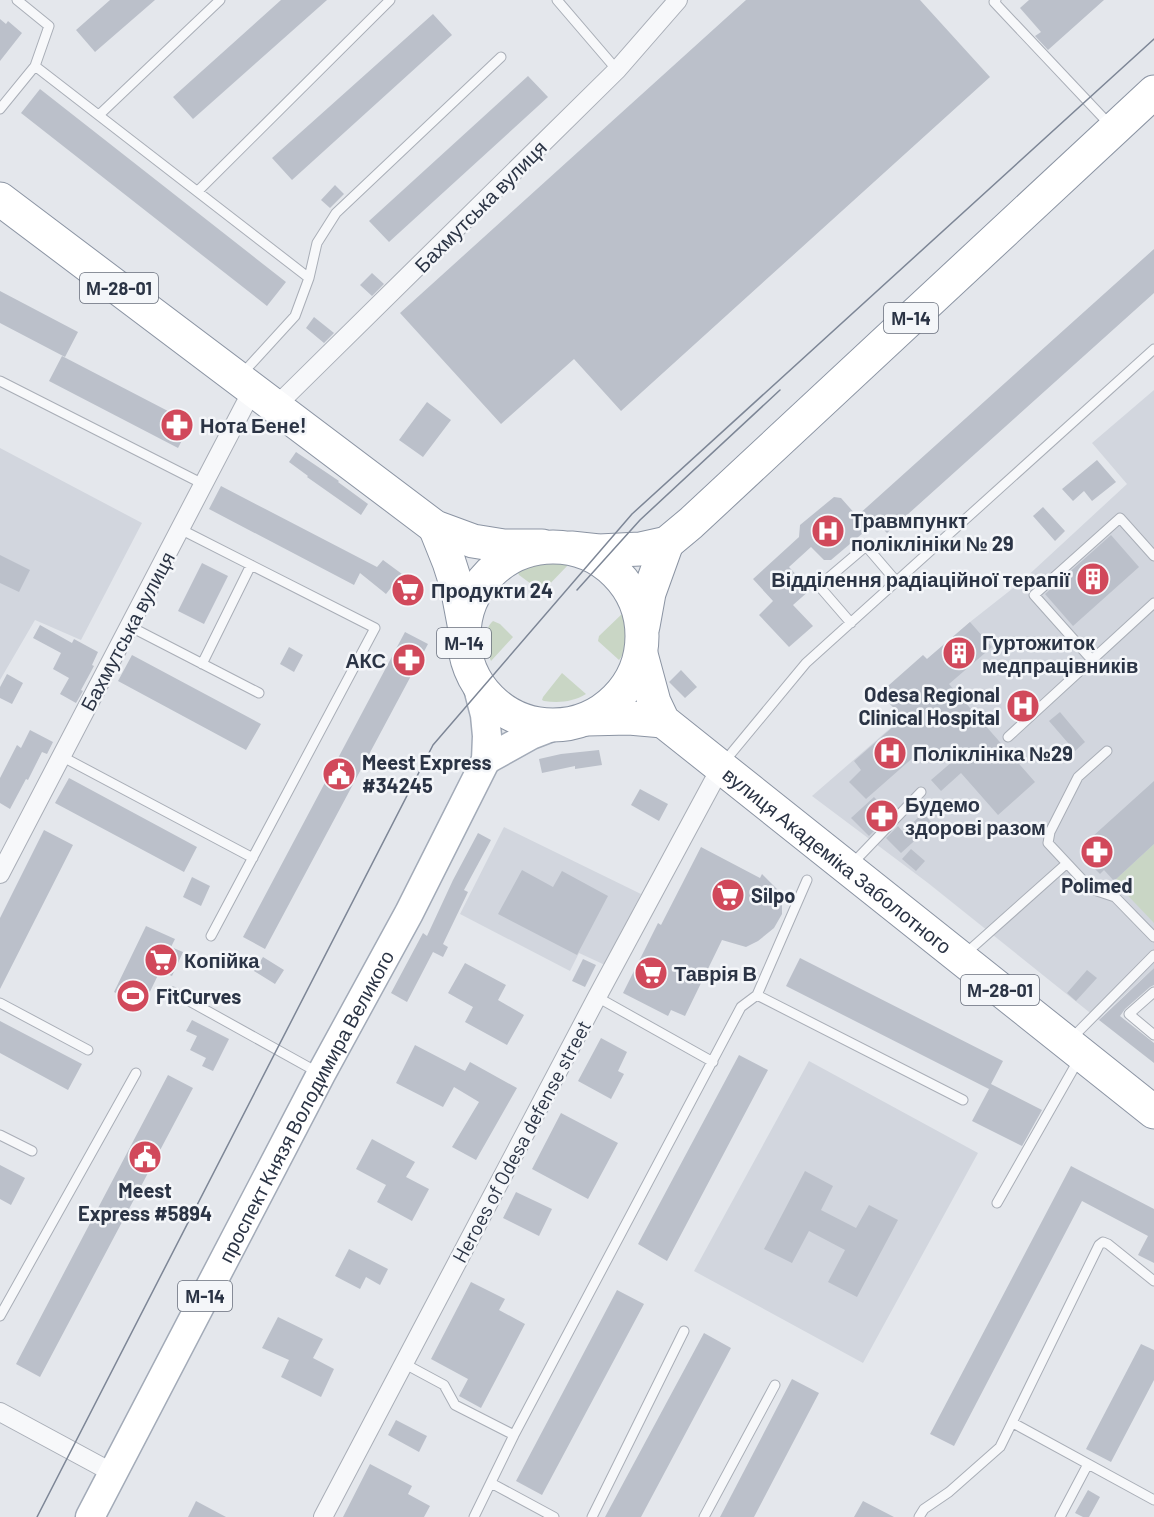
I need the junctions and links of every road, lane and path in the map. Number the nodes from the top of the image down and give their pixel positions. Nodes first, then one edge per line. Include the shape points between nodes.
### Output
1 (17, 0) edge
2 (220, 0) edge
3 (390, 0) edge
4 (557, 0) edge
5 (678, 0) edge
6 (996, 0) edge
7 (501, 57) dead end
8 (35, 66) junction
9 (617, 70) junction
10 (1154, 92) edge
11 (0, 109) edge
12 (99, 115) junction
13 (1114, 129) junction
14 (198, 191) junction
15 (0, 199) edge
16 (309, 278) junction
17 (1154, 349) edge
18 (0, 381) edge
19 (256, 391) junction
20 (203, 484) junction
21 (435, 527) junction
22 (180, 529) junction
23 (667, 543) junction
24 (556, 547) junction
25 (1154, 556) edge
26 (251, 565) junction
27 (896, 581) junction
28 (1154, 603) edge
29 (852, 623) junction
30 (464, 624) junction
31 (129, 626) junction
32 (642, 640) junction
33 (1092, 660) junction
34 (202, 664) junction
35 (477, 684) junction
36 (259, 693) dead end
37 (663, 721) junction
38 (572, 722) junction
39 (1008, 737) dead end
40 (1107, 751) dead end
41 (61, 756) junction
42 (486, 760) junction
43 (721, 766) junction
44 (921, 792) dead end
45 (253, 858) junction
46 (1066, 864) junction
47 (847, 869) junction
48 (0, 874) edge
49 (807, 880) dead end
50 (211, 936) dead end
51 (1154, 937) edge
52 (1154, 955) edge
53 (960, 958) junction
54 (173, 992) dead end
55 (1154, 992) edge
56 (757, 995) junction
57 (597, 997) junction
58 (0, 1003) edge
59 (1154, 1035) edge
60 (1074, 1049) junction
61 (88, 1050) dead end
62 (713, 1062) junction
63 (136, 1073) dead end
64 (321, 1074) junction
65 (963, 1100) dead end
66 (1154, 1112) edge
67 (0, 1135) edge
68 (32, 1151) dead end
69 (998, 1203) dead end
70 (1154, 1281) edge
71 (0, 1317) edge
72 (684, 1331) dead end
73 (405, 1364) junction
74 (774, 1385) dead end
75 (0, 1412) edge
76 (1013, 1423) junction
77 (514, 1435) junction
78 (1088, 1464) junction
79 (113, 1473) junction
80 (491, 1483) junction
81 (1154, 1500) edge
82 (90, 1517) edge
83 (323, 1517) edge
84 (474, 1517) edge
85 (554, 1517) edge
86 (592, 1517) edge
87 (704, 1517) edge
88 (919, 1517) edge
89 (1060, 1517) edge

1 - 8 lane via 49,26
2 - 12 lane
3 - 14 lane
4 - 9 lane
5 - 9 street, Бахмутська вулиця
6 - 13 lane
7 - 16 lane via 336,213 317,243
8 - 11 lane
8 - 12 lane
9 - 19 street, Бахмутська вулиця
10 - 13 highway, М-14
12 - 14 lane
13 - 23 highway, М-14
14 - 16 lane
15 - 19 highway, М-28-01
16 - 19 lane via 295,316
17 - 27 lane
18 - 20 lane
19 - 20 street, Бахмутська вулиця
19 - 21 highway, М-28-01
20 - 22 street, Бахмутська вулиця
21 - 24 highway, М-28-01 via 473,541
21 - 30 highway via 457,587
22 - 26 lane
22 - 31 street, Бахмутська вулиця
23 - 24 highway, М-14 via 612,551
23 - 32 highway via 649,593
24 - 30 highway, М-14 via 514,555 490,572 472,596
24 - 32 highway via 595,556 623,578 636,601
25 - 33 lane via 1120,519 1034,595
26 - 34 lane
26 - 45 lane via 375,628
27 - 29 lane
27 - 29 lane via 866,546 819,586
28 - 33 lane
29 - 43 lane via 806,663
30 - 35 highway, М-14 via 464,645
31 - 34 lane
31 - 41 street, Бахмутська вулиця
32 - 37 highway, вулиця Академіка Заболотного / М-28-01 via 654,702
32 - 38 highway via 631,681 612,704
33 - 39 lane
34 - 36 lane
35 - 38 highway, М-14 via 506,712 530,722
35 - 42 main road, проспект Князя Володимира Великого / М-14 via 485,715
37 - 38 highway via 629,718
37 - 43 highway, вулиця Академіка Заболотного / М-28-01
38 - 42 main road via 531,735
40 - 46 lane via 1078,777 1050,832 1048,843
41 - 45 lane
41 - 48 street, Бахмутська вулиця
42 - 64 main road, проспект Князя Володимира Великого / М-14 via 409,913
43 - 47 highway, вулиця Академіка Заболотного / М-28-01
43 - 57 street, Heroes of Odesa defense street
44 - 47 lane
45 - 50 lane
46 - 51 lane via 1091,889 1115,897
46 - 53 lane
47 - 53 highway, вулиця Академіка Заболотного / М-28-01
49 - 56 lane
52 - 60 lane
53 - 60 highway, вулиця Академіка Заболотного / М-28-01
54 - 64 lane
55 - 59 lane via 1129,1014
56 - 62 lane via 741,1007
56 - 65 lane
57 - 62 lane
57 - 73 street, Heroes of Odesa defense street
58 - 61 lane
60 - 66 highway, вулиця Академіка Заболотного / М-28-01
60 - 69 lane
62 - 77 lane
63 - 71 lane
64 - 79 main road, проспект Князя Володимира Великого / М-14
67 - 68 lane
70 - 76 lane via 1108,1244 1099,1245
72 - 86 lane
73 - 77 lane via 444,1385 455,1405
73 - 83 street, Heroes of Odesa defense street
74 - 87 lane
75 - 79 street
76 - 78 lane
76 - 88 lane via 1000,1447
77 - 80 lane
78 - 81 lane
78 - 89 lane
79 - 82 main road, проспект Князя Володимира Великого / М-14
80 - 84 lane
80 - 85 lane

